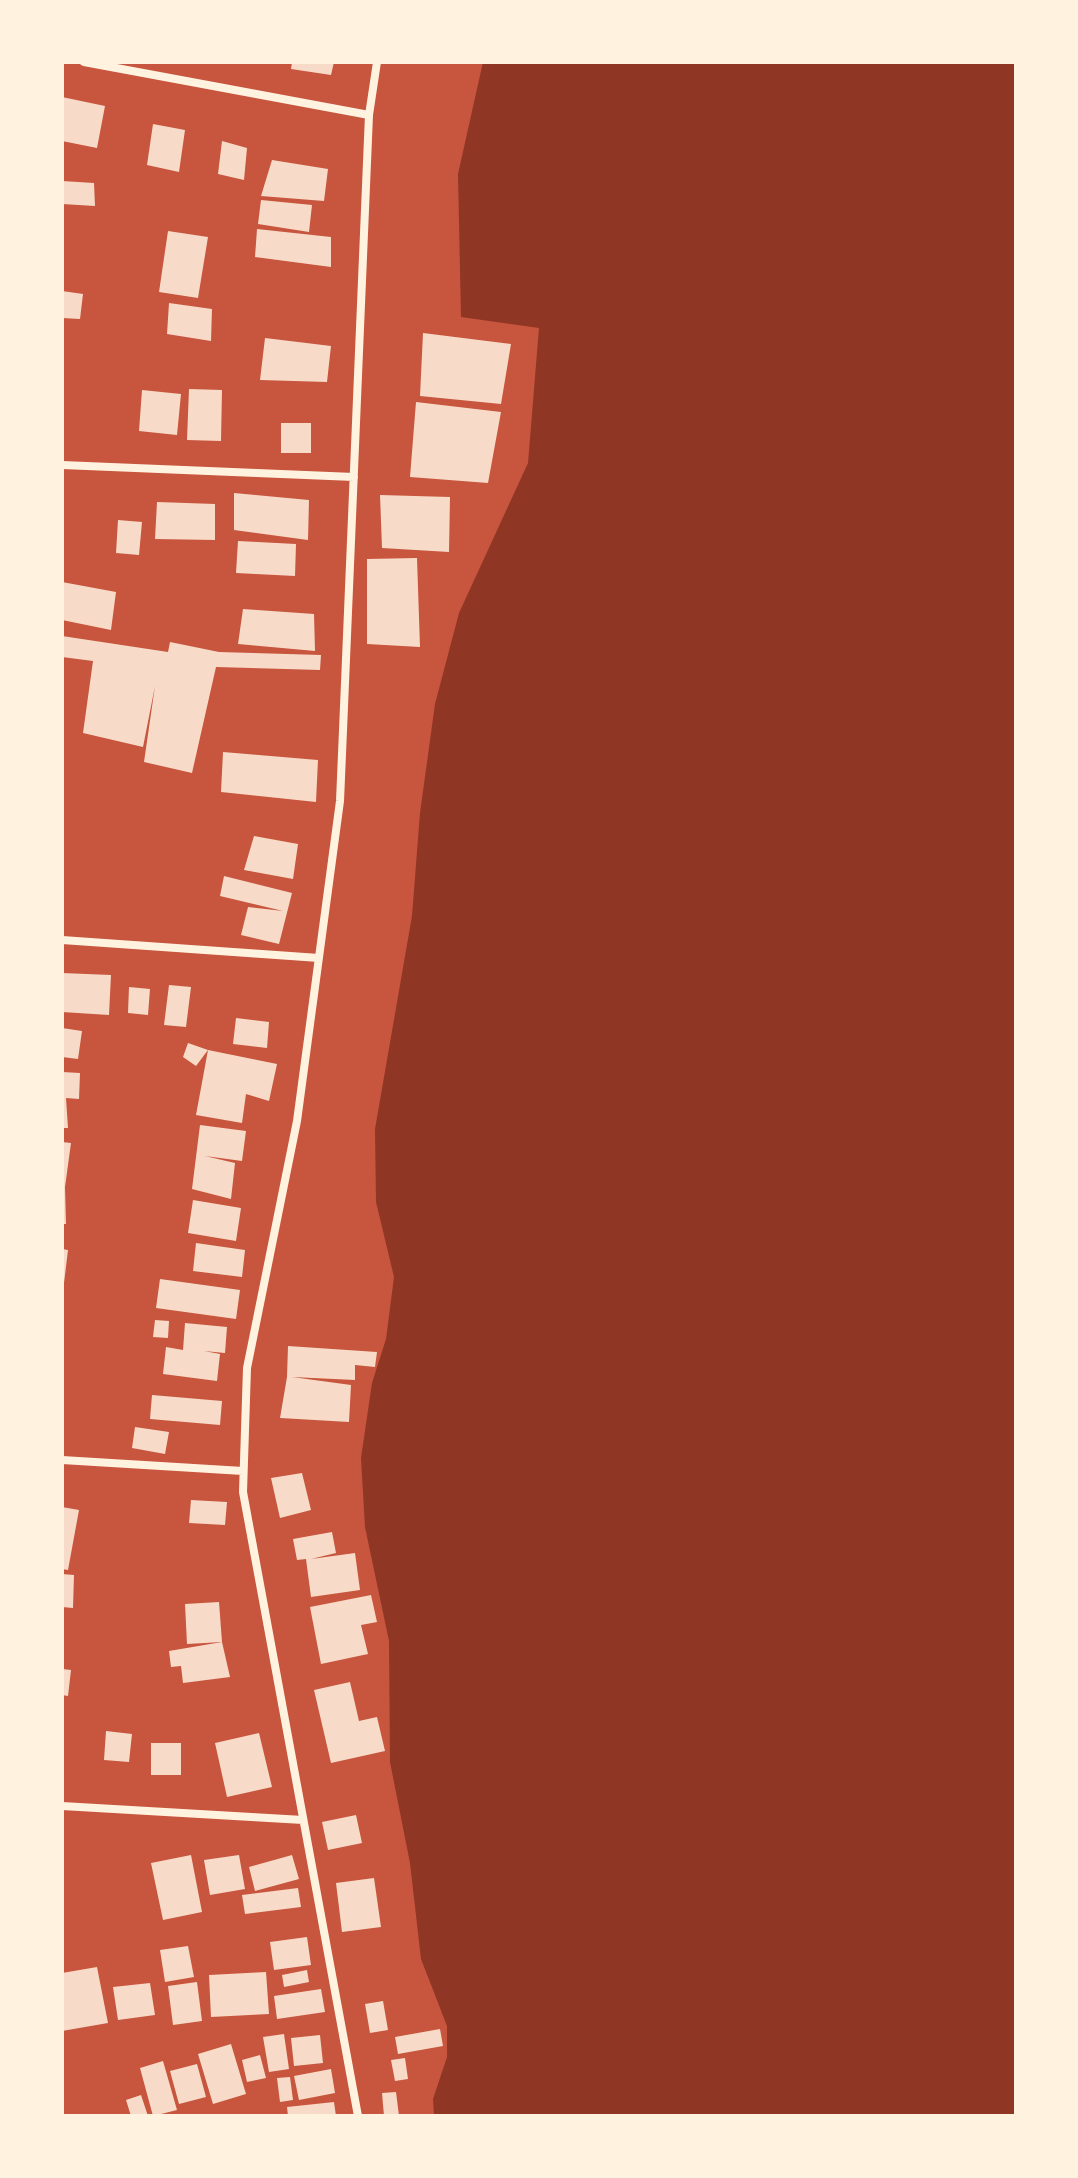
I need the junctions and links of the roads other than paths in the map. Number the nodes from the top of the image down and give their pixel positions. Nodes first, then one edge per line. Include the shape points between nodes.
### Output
1 (84, 62) edge
2 (377, 62) edge
3 (369, 115) junction
4 (62, 465) edge
5 (354, 477) junction
6 (62, 940) edge
7 (319, 958) junction
8 (62, 1460) edge
9 (243, 1471) junction
10 (62, 1806) edge
11 (303, 1820) junction
12 (358, 2116) edge

1 - 3 street
2 - 3 street
3 - 5 street
4 - 5 street
5 - 7 street via 340,801
6 - 7 street
7 - 9 street via 297,1121 247,1368
8 - 9 street
9 - 11 street
10 - 11 street
11 - 12 street

